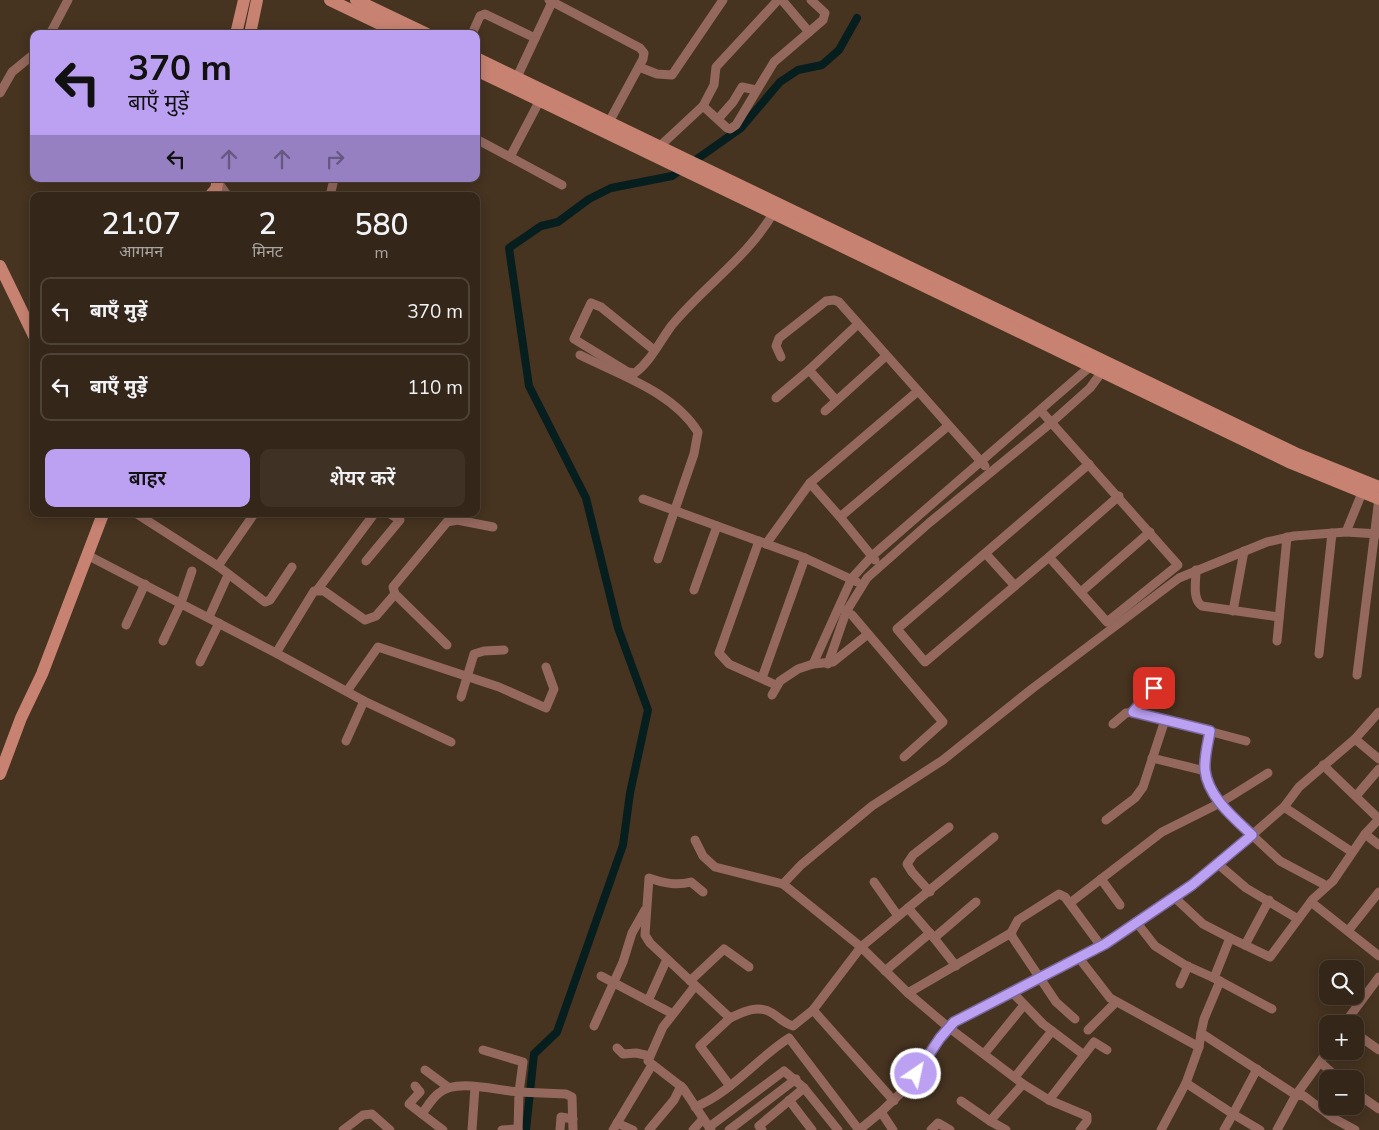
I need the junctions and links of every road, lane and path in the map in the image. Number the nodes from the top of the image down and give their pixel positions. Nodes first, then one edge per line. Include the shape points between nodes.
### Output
1 (68, 0) edge
2 (244, 0) edge
3 (257, 0) edge
4 (330, 0) edge
5 (356, 0) edge
6 (723, 0) edge
7 (780, 0) edge
8 (811, 0) edge
9 (551, 1) edge
10 (52, 30) edge
11 (237, 30) edge
12 (251, 30) edge
13 (393, 30) edge
14 (419, 30) edge
15 (474, 30) edge
16 (809, 32) junction
17 (535, 38) junction
18 (30, 56) edge
19 (480, 60) edge
20 (639, 67) junction
21 (480, 72) edge
22 (517, 77) junction
23 (756, 90) junction
24 (0, 93) edge
25 (540, 100) junction
26 (703, 106) junction
27 (718, 119) junction
28 (610, 122) junction
29 (480, 140) edge
30 (660, 146) junction
31 (510, 157) junction
32 (562, 185) dead end
33 (774, 212) junction
34 (0, 266) edge
35 (858, 324) junction
36 (30, 328) edge
37 (654, 350) junction
38 (580, 355) dead end
39 (886, 356) junction
40 (782, 357) dead end
41 (1100, 364) junction
42 (809, 370) junction
43 (918, 391) junction
44 (776, 398) dead end
45 (836, 400) junction
46 (825, 410) dead end
47 (1041, 411) junction
48 (1052, 422) junction
49 (948, 426) junction
50 (982, 463) junction
51 (1089, 464) junction
52 (990, 472) junction
53 (810, 483) junction
54 (1379, 487) edge
55 (1362, 493) junction
56 (1119, 496) junction
57 (643, 499) dead end
58 (1379, 499) edge
59 (674, 510) junction
60 (103, 517) edge
61 (142, 517) edge
62 (252, 517) edge
63 (372, 517) edge
64 (404, 517) edge
65 (447, 517) edge
66 (840, 517) junction
67 (717, 526) junction
68 (493, 527) dead end
69 (1150, 532) junction
70 (1346, 532) junction
71 (1332, 533) junction
72 (1377, 534) edge
73 (1287, 537) junction
74 (762, 542) junction
75 (1244, 551) junction
76 (986, 554) junction
77 (88, 556) junction
78 (872, 556) junction
79 (1049, 557) junction
80 (805, 558) junction
81 (658, 559) dead end
82 (366, 561) dead end
83 (218, 566) junction
84 (879, 566) junction
85 (292, 567) dead end
86 (1196, 570) junction
87 (192, 571) dead end
88 (228, 575) junction
89 (852, 578) junction
90 (145, 584) junction
91 (861, 584) junction
92 (1014, 586) junction
93 (318, 589) junction
94 (694, 590) dead end
95 (1080, 592) junction
96 (395, 594) junction
97 (181, 603) junction
98 (838, 606) junction
99 (1233, 611) junction
100 (846, 612) junction
101 (209, 617) junction
102 (1279, 617) junction
103 (219, 623) junction
104 (126, 625) dead end
105 (868, 634) junction
106 (163, 641) dead end
107 (1277, 641) dead end
108 (447, 645) dead end
109 (504, 650) dead end
110 (276, 653) junction
111 (1318, 654) dead end
112 (200, 662) dead end
113 (813, 664) junction
114 (828, 664) junction
115 (546, 667) dead end
116 (1357, 675) dead end
117 (466, 676) junction
118 (762, 678) junction
119 (1162, 680) dead end
120 (776, 685) junction
121 (347, 691) junction
122 (772, 695) dead end
123 (461, 698) dead end
124 (364, 701) junction
125 (1133, 712) junction
126 (1379, 712) edge
127 (1165, 720) junction
128 (1113, 724) dead end
129 (1210, 731) junction
130 (1355, 739) junction
131 (346, 741) dead end
132 (451, 742) dead end
133 (1246, 742) dead end
134 (904, 757) dead end
135 (1152, 758) junction
136 (1379, 759) edge
137 (1323, 765) junction
138 (1379, 769) edge
139 (1205, 771) junction
140 (1268, 773) dead end
141 (0, 774) edge
142 (1356, 796) junction
143 (1220, 803) junction
144 (1284, 807) junction
145 (1379, 819) edge
146 (1106, 820) dead end
147 (949, 827) dead end
148 (1365, 834) junction
149 (1252, 835) junction
150 (994, 837) dead end
151 (694, 840) dead end
152 (1379, 845) edge
153 (1352, 852) junction
154 (1218, 864) junction
155 (1101, 879) junction
156 (874, 882) dead end
157 (783, 884) junction
158 (1327, 886) junction
159 (703, 892) dead end
160 (930, 892) junction
161 (1378, 896) edge
162 (1174, 897) junction
163 (1269, 900) junction
164 (976, 902) dead end
165 (1311, 902) junction
166 (1070, 903) junction
167 (1120, 904) dead end
168 (908, 908) junction
169 (646, 909) junction
170 (898, 916) junction
171 (1298, 919) junction
172 (1137, 923) junction
173 (1348, 931) junction
174 (1011, 933) junction
175 (932, 936) junction
176 (1230, 938) junction
177 (1245, 945) junction
178 (1101, 946) junction
179 (861, 947) junction
180 (1379, 956) edge
181 (1078, 958) junction
182 (667, 959) junction
183 (956, 966) junction
184 (1188, 966) junction
185 (748, 967) dead end
186 (885, 971) junction
187 (601, 976) dead end
188 (1379, 977) edge
189 (1040, 978) junction
190 (1217, 979) junction
191 (614, 983) junction
192 (692, 984) junction
193 (1180, 984) dead end
194 (908, 993) junction
195 (1013, 993) junction
196 (648, 1001) junction
197 (1116, 1002) junction
198 (1024, 1005) junction
199 (1272, 1009) dead end
200 (814, 1010) junction
201 (673, 1014) junction
202 (1351, 1015) edge
203 (730, 1018) junction
204 (1074, 1019) dead end
205 (594, 1026) dead end
206 (948, 1027) junction
207 (1088, 1030) dead end
208 (1052, 1031) junction
209 (1201, 1033) junction
210 (1364, 1039) edge
211 (1199, 1047) junction
212 (617, 1048) dead end
213 (483, 1050) dead end
214 (1107, 1050) dead end
215 (1379, 1050) edge
216 (984, 1054) junction
217 (1084, 1055) junction
218 (651, 1061) junction
219 (1320, 1062) joint
220 (1257, 1068) junction
221 (426, 1070) dead end
222 (1329, 1070) edge
223 (1015, 1077) junction
224 (796, 1079) junction
225 (1186, 1083) junction
226 (1023, 1084) junction
227 (415, 1086) dead end
228 (681, 1086) junction
229 (730, 1086) junction
230 (448, 1087) junction
231 (475, 1087) junction
232 (804, 1088) junction
233 (522, 1092) junction
234 (1296, 1095) junction
235 (1364, 1098) edge
236 (789, 1100) junction
237 (1049, 1100) junction
238 (894, 1101) junction
239 (961, 1102) dead end
240 (695, 1107) junction
241 (1379, 1109) edge
242 (881, 1112) junction
243 (422, 1114) junction
244 (1233, 1114) junction
245 (573, 1119) junction
246 (703, 1119) junction
247 (990, 1121) junction
248 (615, 1126) edge
249 (710, 1129) edge
250 (343, 1130) edge
251 (390, 1130) edge
252 (443, 1130) edge
253 (472, 1130) edge
254 (502, 1130) edge
255 (518, 1130) edge
256 (560, 1130) edge
257 (573, 1130) edge
258 (633, 1130) edge
259 (649, 1130) edge
260 (693, 1130) edge
261 (729, 1130) edge
262 (762, 1130) edge
263 (812, 1130) edge
264 (838, 1130) edge
265 (859, 1130) edge
266 (893, 1130) edge
267 (931, 1130) edge
268 (950, 1130) edge
269 (1006, 1130) edge
270 (1080, 1130) edge
271 (1161, 1130) edge
272 (1224, 1130) edge
273 (1260, 1130) edge
274 (1277, 1130) edge
275 (1355, 1130) edge

1 - 10 street
2 - 11 main road
3 - 12 main road
4 - 13 main road
5 - 14 main road
6 - 20 street via 672,75 657,74
7 - 16 street
7 - 26 street via 716,67 714,85
8 - 16 street via 825,13 823,20
9 - 17 street
9 - 20 street via 640,48 644,52
15 - 17 street via 480,16 485,14
16 - 23 street via 774,62
17 - 22 street
18 - 24 street via 18,64
19 - 22 main road
20 - 28 street
21 - 25 main road
22 - 28 main road
23 - 27 street via 742,87
23 - 27 street via 733,128 727,128
25 - 31 street
25 - 33 main road
26 - 27 street
26 - 30 street
28 - 30 main road
29 - 31 street
30 - 41 main road
31 - 32 street
33 - 37 street via 753,244 672,325
33 - 41 main road
34 - 36 main road
35 - 39 street
35 - 40 street via 839,302 826,301 779,338 776,346
35 - 42 street
37 - 37 street via 635,373 628,372 574,339 591,303 601,307
38 - 59 street via 666,400 685,415 698,432 694,454
39 - 43 street
39 - 45 street
41 - 47 street
41 - 48 street via 1090,388
41 - 54 main road via 1295,453
41 - 55 main road via 1290,463
42 - 44 street
42 - 45 street
43 - 49 street
43 - 53 street
45 - 46 street
47 - 48 street
47 - 50 street
48 - 51 street
48 - 52 street
49 - 50 street
49 - 66 street
50 - 52 street
50 - 78 street
51 - 56 street
51 - 76 street
52 - 84 street
53 - 66 street
53 - 74 street
55 - 58 main road
55 - 70 street
56 - 69 street
56 - 79 street
57 - 59 street
58 - 72 street
59 - 67 street
59 - 81 street
60 - 77 main road
61 - 83 street
62 - 83 street
63 - 93 street
64 - 82 street
65 - 68 street
65 - 96 street via 396,580
66 - 78 street
67 - 74 street
67 - 94 street
69 - 95 street
69 - 95 street via 1178,565 1107,622
70 - 71 street
70 - 72 street
71 - 73 street
71 - 111 street
72 - 116 street
73 - 75 street
73 - 102 street
74 - 80 street
74 - 118 street via 719,653 729,664
75 - 86 street
75 - 99 street
76 - 92 street
76 - 92 street via 897,629 925,662
77 - 90 street
77 - 141 main road
78 - 84 street
78 - 89 street
79 - 92 street
79 - 95 street
80 - 89 street
80 - 118 street
83 - 88 street
84 - 91 street
85 - 88 street via 268,602 262,601
86 - 99 street via 1198,603
86 - 157 street via 1171,584 943,760 872,806
87 - 97 street
88 - 101 street
89 - 91 street
89 - 98 street
90 - 97 street
90 - 104 street
91 - 100 street
93 - 96 street via 365,620 376,616
93 - 110 street via 299,613
96 - 108 street
97 - 101 street
97 - 106 street
98 - 100 street
98 - 113 street
99 - 102 street
100 - 105 street
100 - 114 street
101 - 103 street
102 - 107 street
103 - 110 street
103 - 112 street
105 - 114 street via 840,659
105 - 134 street via 943,722
109 - 117 street via 474,654
110 - 121 street
113 - 114 street
113 - 120 street via 798,668
115 - 117 street via 554,689 546,708
117 - 121 street via 378,647
117 - 123 street
118 - 120 street
119 - 125 street
120 - 122 street
121 - 124 street
124 - 131 street
124 - 132 street
125 - 127 street
125 - 128 street via 1121,716
126 - 130 street
127 - 129 street
127 - 135 street
129 - 133 street
129 - 139 street
130 - 136 street
130 - 137 street
135 - 139 street
135 - 146 street via 1147,781 1135,798
137 - 142 street
137 - 144 street
138 - 142 street
139 - 143 street
140 - 143 street
142 - 145 street
143 - 149 street
143 - 155 street via 1162,832
144 - 149 street
144 - 153 street
145 - 148 street
147 - 160 street via 907,864
148 - 152 street
148 - 153 street
149 - 154 street
149 - 158 street via 1280,861
150 - 160 street
151 - 157 street via 702,856 715,867
153 - 158 street
154 - 162 street
154 - 163 street via 1246,888
155 - 166 street
155 - 167 street
156 - 170 street
157 - 179 street
158 - 165 street
159 - 169 street via 691,882 665,883 649,878
160 - 168 street
161 - 173 street
162 - 172 street
162 - 176 street via 1203,924
163 - 171 street
163 - 177 street
164 - 175 street
165 - 171 street
165 - 173 street
166 - 174 street via 1059,894 1018,920
166 - 178 street
168 - 170 street
168 - 175 street
169 - 182 street via 646,935
169 - 191 street via 632,933
170 - 179 street
171 - 177 street via 1270,957
172 - 178 street
172 - 184 street via 1155,946
173 - 180 street
174 - 183 street
174 - 189 street
175 - 183 street
175 - 186 street
176 - 177 street
176 - 190 street
178 - 181 street
179 - 186 street
179 - 200 street
181 - 189 street
181 - 197 street
182 - 192 street
182 - 196 street
183 - 194 street
184 - 190 street
184 - 193 street
185 - 192 street via 724,949
186 - 194 street
187 - 191 street
188 - 202 street
189 - 195 street
189 - 204 street via 1056,1002
190 - 199 street
190 - 209 street
191 - 196 street
191 - 205 street
192 - 201 street
192 - 203 street
194 - 206 street
195 - 198 street
195 - 206 street via 965,1015
196 - 201 street
197 - 207 street
197 - 211 street
198 - 208 street
198 - 216 street
200 - 203 street via 793,1026 761,1010 745,1011
200 - 238 street
201 - 218 street via 663,1027
203 - 229 street via 700,1046
206 - 216 street
206 - 238 street
208 - 217 street
208 - 223 street
209 - 211 street
209 - 220 street
210 - 215 street
211 - 225 street
212 - 218 street via 623,1054 636,1053
213 - 233 street via 523,1062
214 - 217 street via 1094,1042
216 - 223 street
217 - 237 street
218 - 228 street
218 - 248 street
219 - 222 street
219 - 234 street
220 - 234 street
220 - 244 street
221 - 230 street
223 - 226 street
224 - 232 street
224 - 249 street via 789,1072 780,1073
224 - 261 street
225 - 244 street
225 - 271 street
226 - 237 street
226 - 247 street
227 - 243 street via 420,1092 408,1104
228 - 240 street
228 - 259 street via 674,1100
229 - 240 street via 713,1100
229 - 265 street via 789,1038
230 - 231 street
230 - 243 street
231 - 233 street
231 - 253 street
232 - 236 street
232 - 264 street
233 - 245 street via 572,1097
233 - 255 street
234 - 274 street
234 - 275 street via 1304,1096
235 - 241 street
236 - 262 street via 759,1126
236 - 263 street
237 - 270 street via 1087,1116
238 - 242 street
239 - 247 street
240 - 246 street
242 - 265 street
242 - 266 street
243 - 252 street
244 - 272 street
244 - 273 street
245 - 256 street via 562,1117
245 - 257 street
246 - 249 street
246 - 260 street
247 - 269 street
248 - 258 street
250 - 251 street via 363,1115 372,1114
254 - 255 street
267 - 268 street via 938,1123

